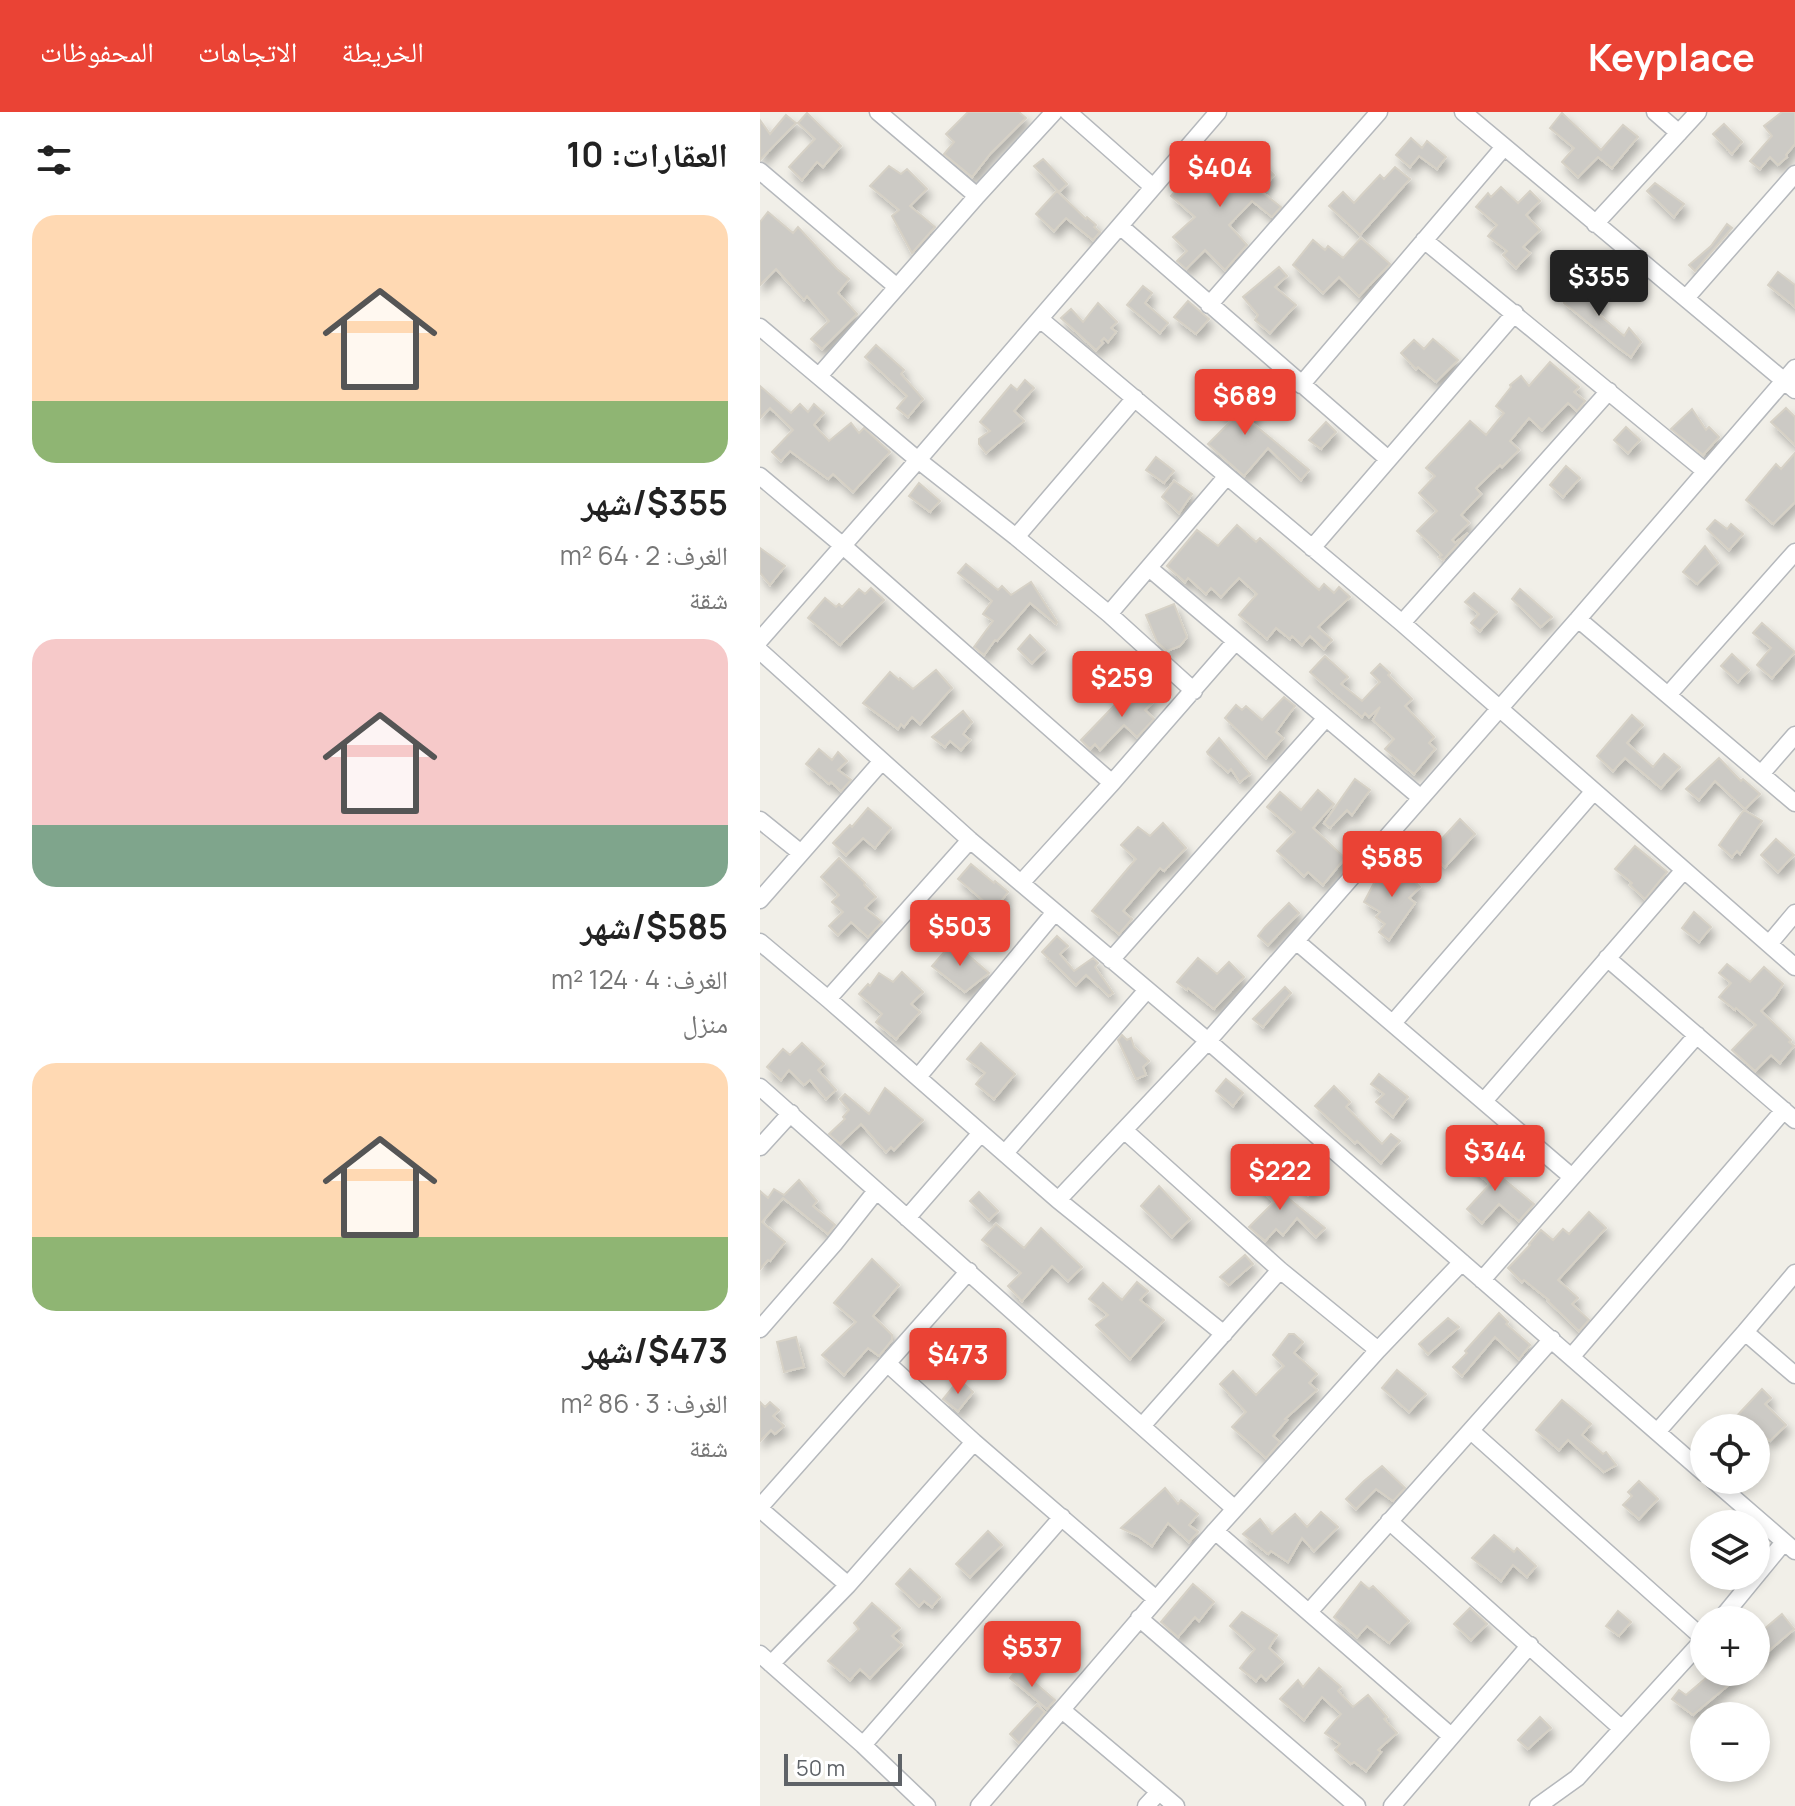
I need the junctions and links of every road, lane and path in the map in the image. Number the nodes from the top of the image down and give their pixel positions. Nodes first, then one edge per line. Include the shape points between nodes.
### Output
1 (878, 112) edge
2 (1054, 112) edge
3 (1068, 112) edge
4 (1218, 112) edge
5 (1379, 112) edge
6 (1463, 112) edge
7 (1655, 112) edge
8 (1698, 112) edge
9 (1679, 133) junction
10 (1504, 147) junction
11 (760, 171) edge
12 (1795, 174) edge
13 (1153, 187) junction
14 (977, 196) junction
15 (1595, 224) junction
16 (1120, 226) junction
17 (1424, 240) junction
18 (897, 287) junction
19 (1686, 298) junction
20 (1209, 305) junction
21 (1515, 313) junction
22 (1040, 319) junction
23 (760, 327) edge
24 (819, 376) junction
25 (1791, 380) edge
26 (1301, 385) junction
27 (1609, 391) junction
28 (1135, 398) junction
29 (1388, 459) junction
30 (918, 460) junction
31 (1705, 471) junction
32 (760, 476) edge
33 (1227, 476) junction
34 (1016, 537) junction
35 (842, 545) junction
36 (1312, 548) junction
37 (1795, 552) edge
38 (1149, 568) junction
39 (1109, 614) junction
40 (1578, 619) junction
41 (1402, 623) junction
42 (760, 640) edge
43 (1235, 642) junction
44 (760, 651) edge
45 (1194, 691) junction
46 (1668, 695) junction
47 (1499, 709) junction
48 (1326, 718) junction
49 (1795, 735) edge
50 (882, 761) junction
51 (1761, 774) junction
52 (1112, 783) junction
53 (1594, 791) junction
54 (1421, 798) junction
55 (1795, 803) edge
56 (760, 820) edge
57 (970, 840) junction
58 (801, 853) junction
59 (1684, 870) junction
60 (1021, 883) junction
61 (760, 900) edge
62 (1055, 912) junction
63 (1795, 913) edge
64 (1296, 941) junction
65 (760, 942) edge
66 (1769, 944) junction
67 (1607, 958) junction
68 (1111, 960) junction
69 (1795, 967) edge
70 (1147, 990) junction
71 (828, 999) junction
72 (1393, 1023) junction
73 (1697, 1035) junction
74 (1208, 1041) junction
75 (918, 1077) junction
76 (760, 1087) edge
77 (1484, 1101) junction
78 (791, 1113) junction
79 (1790, 1115) edge
80 (1124, 1130) junction
81 (981, 1133) junction
82 (760, 1147) edge
83 (1005, 1153) junction
84 (1572, 1177) junction
85 (876, 1191) junction
86 (1058, 1200) junction
87 (907, 1218) junction
88 (1462, 1262) junction
89 (1280, 1270) junction
90 (969, 1271) junction
91 (1795, 1273) edge
92 (1482, 1280) junction
93 (760, 1329) edge
94 (1745, 1332) junction
95 (1224, 1334) junction
96 (1552, 1339) junction
97 (1378, 1350) junction
98 (1572, 1356) junction
99 (888, 1364) junction
100 (1795, 1375) edge
101 (1142, 1426) junction
102 (1471, 1431) junction
103 (1657, 1432) junction
104 (974, 1442) junction
105 (1690, 1461) edge
106 (1729, 1494) edge
107 (760, 1508) edge
108 (1235, 1509) junction
109 (1062, 1517) junction
110 (1389, 1521) junction
111 (1215, 1531) junction
112 (1790, 1547) edge
113 (848, 1585) junction
114 (1156, 1599) junction
115 (1733, 1606) edge
116 (1309, 1612) junction
117 (1139, 1618) junction
118 (1690, 1627) edge
119 (1530, 1645) junction
120 (1690, 1654) edge
121 (766, 1659) edge
122 (1062, 1710) junction
123 (1621, 1728) junction
124 (1451, 1736) junction
125 (863, 1745) junction
126 (1159, 1792) junction
127 (927, 1806) edge
128 (979, 1806) edge
129 (1146, 1806) edge
130 (1176, 1806) edge
131 (1357, 1806) edge
132 (1392, 1806) edge
133 (1538, 1806) edge

1 - 14 street
2 - 14 street
3 - 13 street
4 - 13 street
5 - 20 street
6 - 10 street
7 - 9 street
8 - 9 street
9 - 15 street
10 - 15 street
10 - 17 street
11 - 18 street
12 - 19 street
13 - 16 street
14 - 18 street
15 - 19 street
16 - 20 street
16 - 22 street
17 - 21 street
17 - 26 street
18 - 24 street
19 - 25 street
20 - 26 street
21 - 27 street
21 - 29 street
22 - 28 street
22 - 30 street
23 - 24 street
24 - 30 street
25 - 31 street
26 - 29 street
27 - 31 street
27 - 41 street
28 - 33 street
28 - 34 street
29 - 36 street
30 - 34 street
30 - 35 street
31 - 40 street
32 - 35 street
33 - 36 street
33 - 38 street
34 - 39 street
35 - 42 street
35 - 52 street
36 - 41 street
37 - 46 street
38 - 39 street
38 - 43 street
39 - 45 street
40 - 46 street
40 - 47 street
41 - 47 street
43 - 45 street
43 - 48 street
44 - 50 street
45 - 52 street
46 - 51 street
47 - 53 street
47 - 54 street
48 - 54 street
48 - 68 street
49 - 51 street
50 - 57 street
50 - 58 street
51 - 55 street
52 - 60 street
53 - 59 street
53 - 72 street
54 - 64 street
56 - 58 street
57 - 60 street
57 - 71 street
58 - 61 street
59 - 66 street
59 - 67 street
60 - 62 street
62 - 68 street
62 - 75 street
63 - 66 street
64 - 72 street
64 - 74 street
65 - 71 street
66 - 69 street
67 - 73 street
67 - 77 street
68 - 70 street
70 - 74 street
70 - 83 street
71 - 75 street
72 - 77 street
73 - 79 street
73 - 84 street
74 - 80 street
74 - 88 street
75 - 81 street
76 - 78 street
77 - 84 street
78 - 82 street
78 - 85 street
79 - 98 street
80 - 86 street
80 - 89 street
81 - 83 street
81 - 87 street
83 - 86 street
84 - 92 street
85 - 87 street
85 - 93 street
86 - 95 street
87 - 90 street
88 - 92 street
88 - 97 street
89 - 95 street
89 - 97 street
90 - 99 street
90 - 101 street
91 - 94 street
92 - 96 street
94 - 100 street
94 - 103 street
95 - 101 street
96 - 98 street
96 - 102 street
97 - 108 street
98 - 103 street
99 - 104 street
99 - 107 street
101 - 108 street
102 - 110 street
102 - 118 street
103 - 105 street
104 - 109 street
104 - 113 street
106 - 112 street
107 - 113 street
108 - 111 street
109 - 114 street
109 - 125 street
110 - 116 street
110 - 119 street
111 - 114 street
111 - 116 street
112 - 115 street
113 - 121 street
114 - 117 street
116 - 124 street
117 - 122 street
117 - 131 street
119 - 123 street
119 - 124 street
120 - 123 street
121 - 125 street
122 - 126 street
122 - 128 street
123 - 133 street via 1577,1778
124 - 132 street
125 - 127 street
126 - 129 street
126 - 130 street

